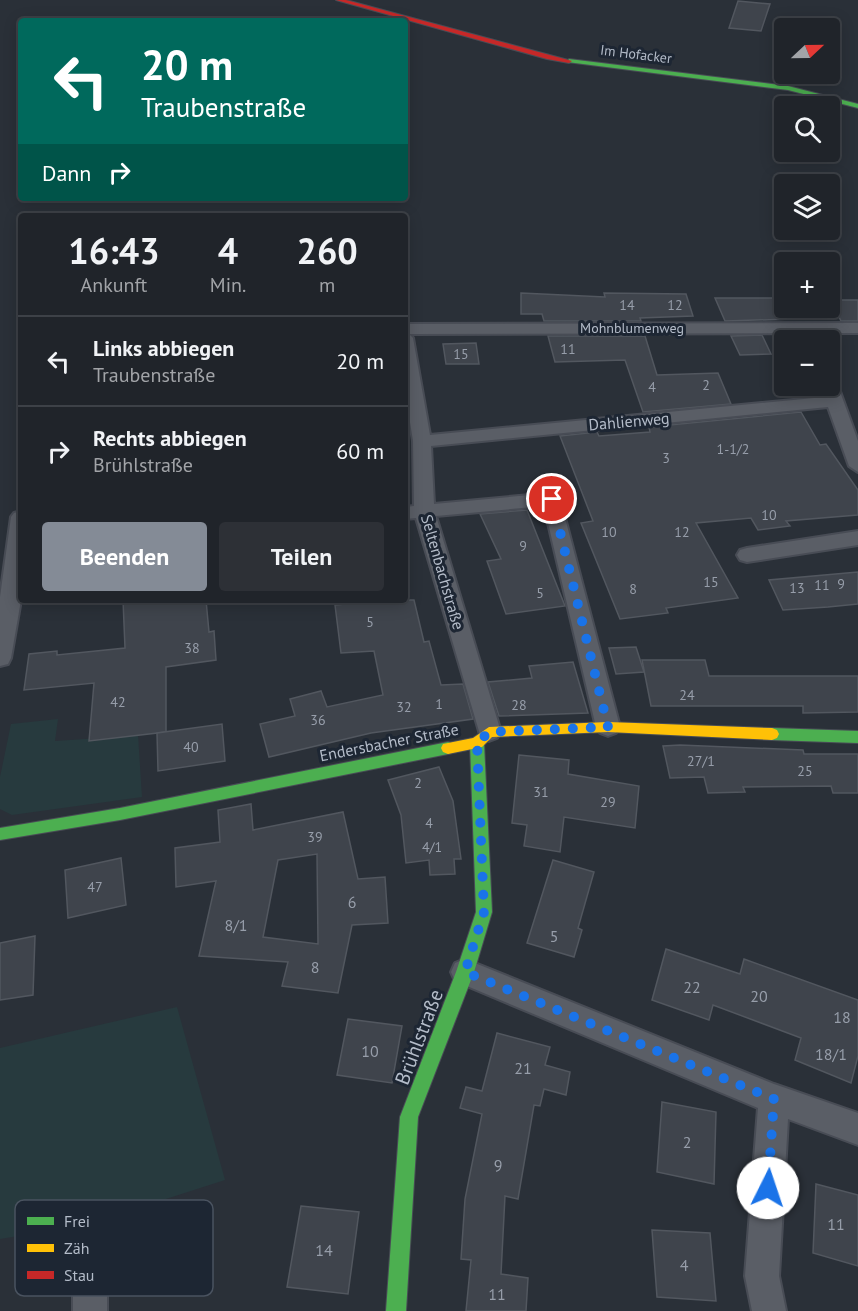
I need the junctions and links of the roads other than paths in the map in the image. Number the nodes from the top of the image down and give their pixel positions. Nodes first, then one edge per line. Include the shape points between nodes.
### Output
1 (339, 0) edge
2 (405, 18) edge
3 (408, 19) edge
4 (858, 106) edge
5 (858, 328) edge
6 (408, 329) edge
7 (840, 330) edge
8 (774, 334) edge
9 (408, 356) edge
10 (806, 396) edge
11 (833, 396) edge
12 (422, 441) junction
13 (858, 466) edge
14 (415, 512) edge
15 (18, 532) edge
16 (858, 538) edge
17 (747, 555) dead end
18 (13, 556) edge
19 (0, 658) edge
20 (608, 727) junction
21 (483, 737) junction
22 (858, 737) edge
23 (0, 834) edge
24 (465, 972) junction
25 (774, 1099) junction
26 (858, 1129) edge
27 (396, 1311) edge
28 (769, 1311) edge

1 - 2 street, Im Hofacker
3 - 4 street, Im Hofacker via 549,58 788,88
5 - 7 street, Mohnblumenweg
6 - 8 street, Mohnblumenweg
9 - 12 street, Seltenbachstraße
10 - 12 street, Dahlienweg
11 - 13 street
12 - 14 street, Seltenbachstraße
14 - 20 street via 552,499
14 - 21 street, Seltenbachstraße
15 - 18 street
16 - 17 street
18 - 19 street
20 - 21 street, Endersbacher Straße
20 - 22 street, Endersbacher Straße
21 - 23 street, Endersbacher Straße via 200,800
21 - 24 street, Brühlstraße via 484,912
24 - 25 street
24 - 27 street, Brühlstraße via 409,1117
25 - 26 street
25 - 28 street via 762,1276

